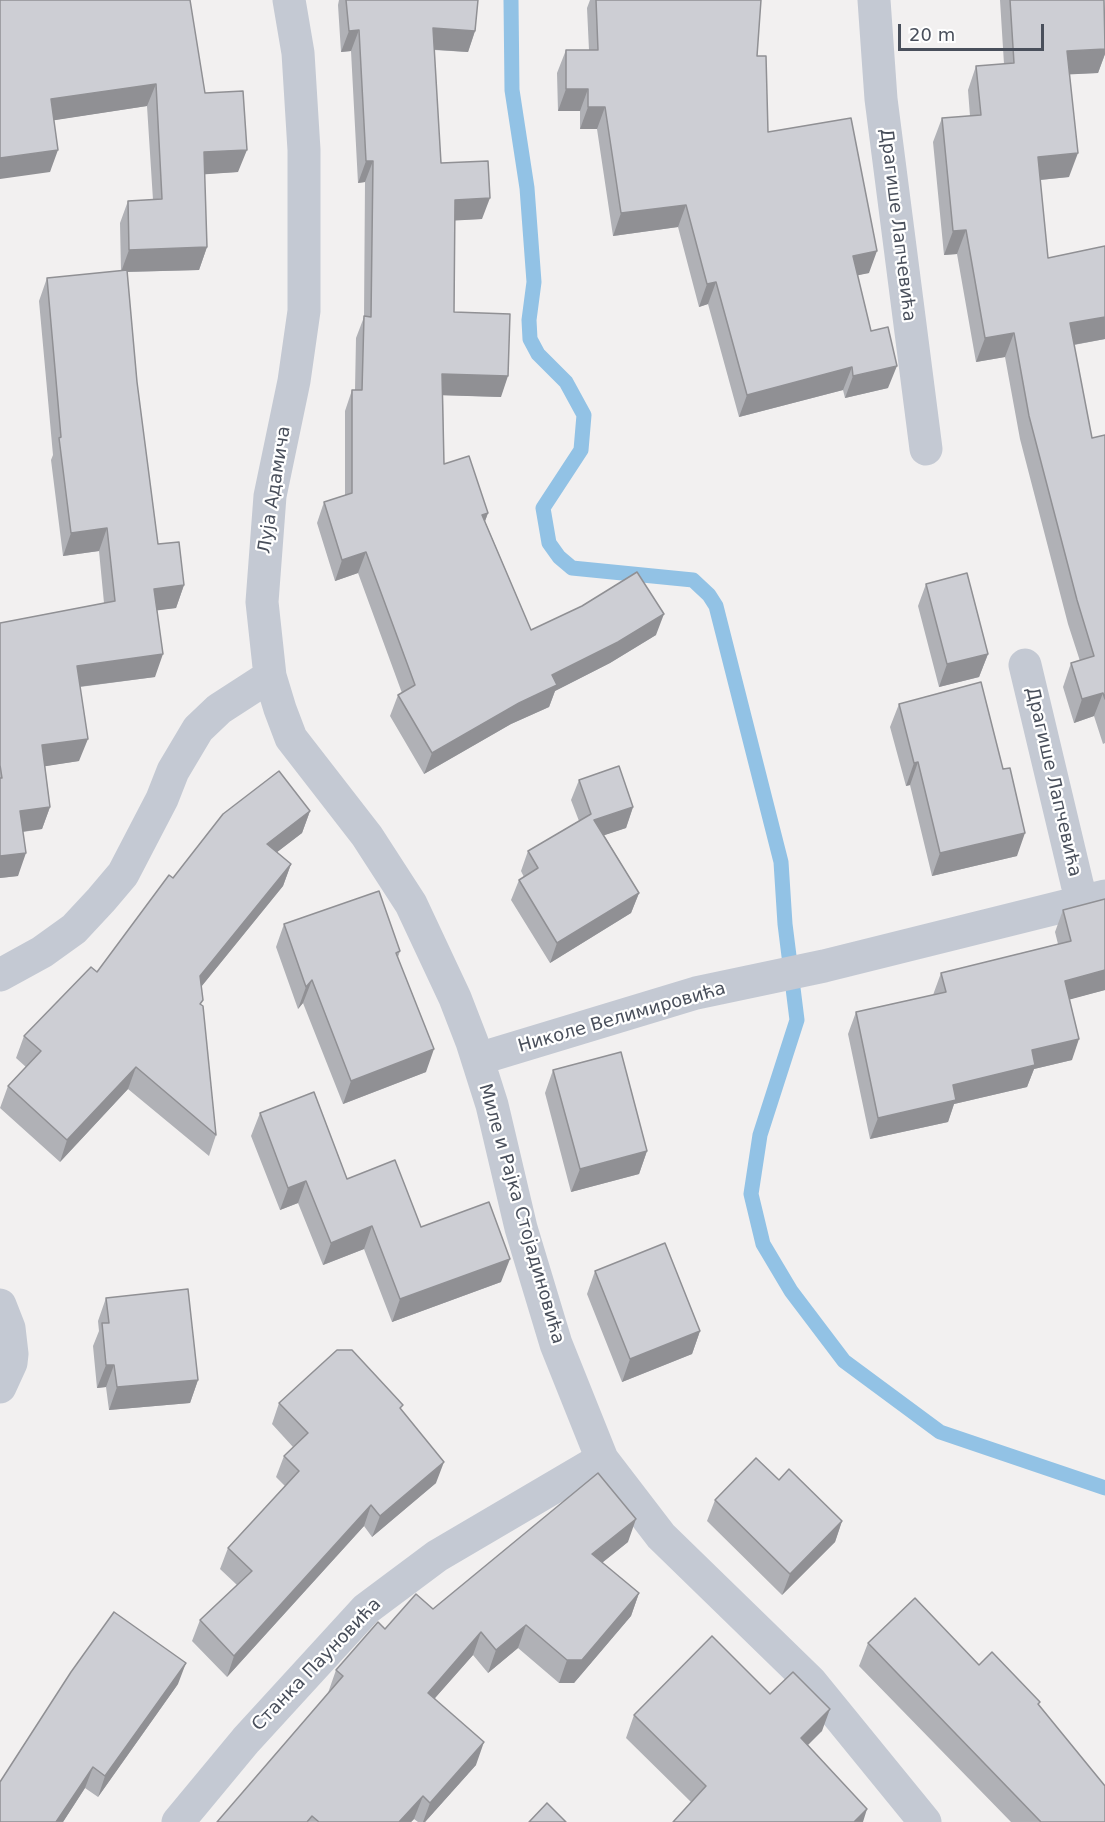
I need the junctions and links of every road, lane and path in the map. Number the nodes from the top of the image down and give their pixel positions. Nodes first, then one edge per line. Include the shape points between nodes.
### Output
1 (289, 0) edge
2 (874, 0) edge
3 (926, 449) dead end
4 (1025, 665) dead end
5 (270, 676) junction
6 (1093, 898) edge
7 (0, 975) edge
8 (477, 1059) junction
9 (0, 1305) edge
10 (0, 1387) edge
11 (602, 1459) junction
12 (178, 1822) edge
13 (925, 1822) edge

1 - 5 street, Луја Адамича via 298,53 304,150 304,311 266,527 262,602
2 - 3 street, Драгише Лапчевића via 881,99
4 - 6 street, Драгише Лапчевића
5 - 7 street via 219,709 198,729 123,874 101,900 74,929
5 - 8 street, Миле и Рајка Стојадиновића via 291,738 367,836 411,904 455,998
6 - 8 street, Николе Велимировића via 824,966 696,993
8 - 11 street, Миле и Рајка Стојадиновића via 556,1344
9 - 10 street via 9,1328 12,1354
11 - 12 street, Станка Пауновића via 437,1556 366,1609 246,1740
11 - 13 street, Миле и Рајка Стојадиновића via 661,1536 810,1681

